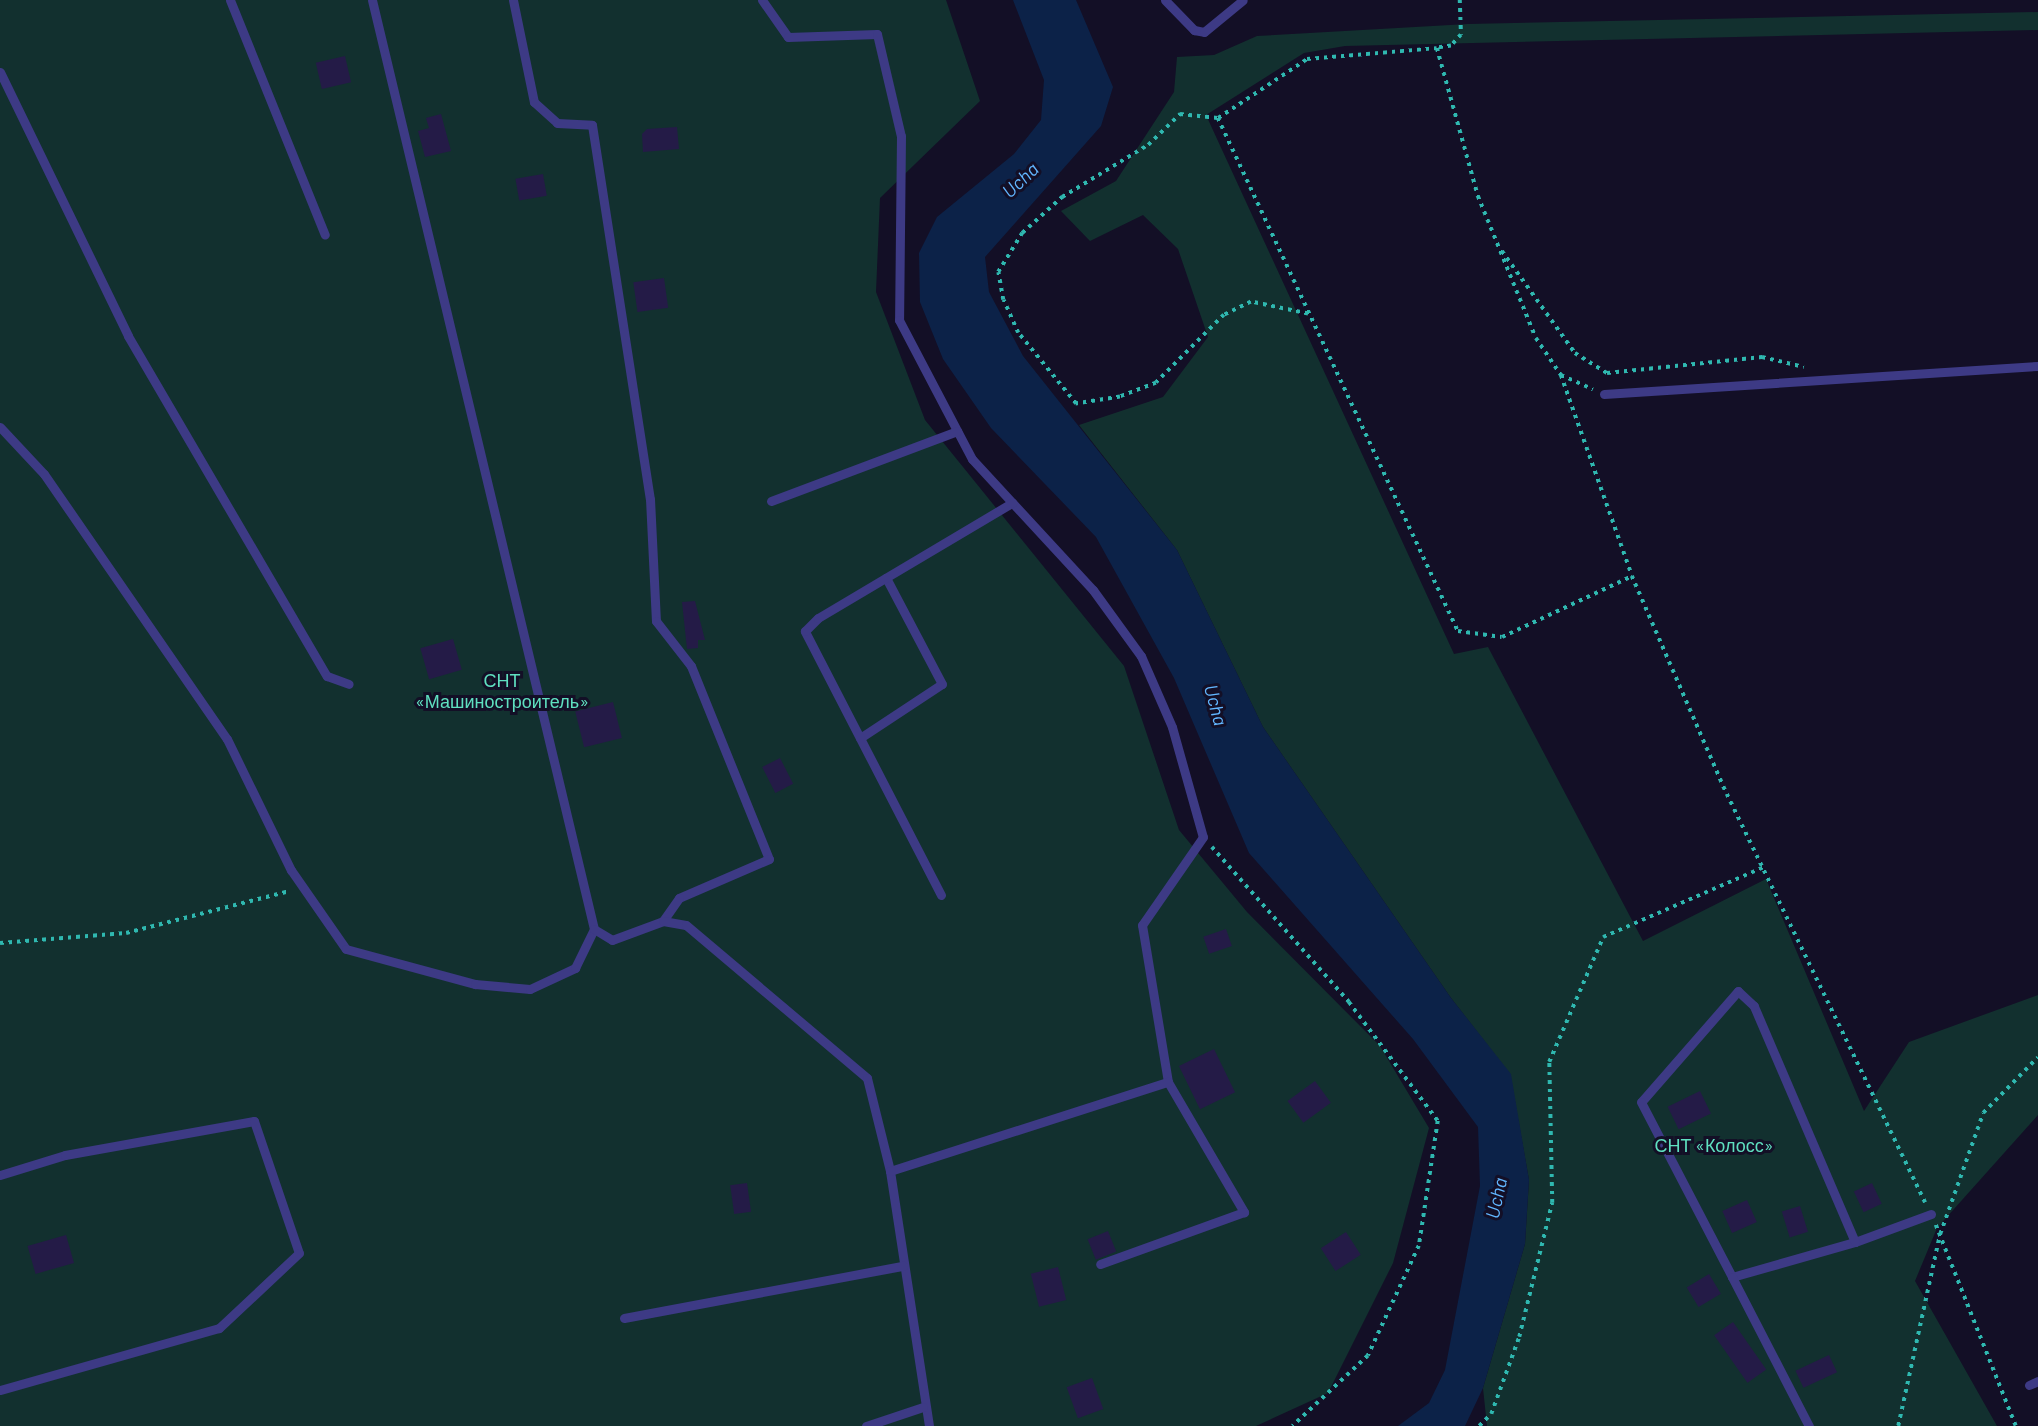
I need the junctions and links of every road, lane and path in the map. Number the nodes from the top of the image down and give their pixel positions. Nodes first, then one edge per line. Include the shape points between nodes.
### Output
1 (230, 0) edge
2 (372, 0) edge
3 (513, 0) edge
4 (762, 0) edge
5 (1165, 0) edge
6 (1243, 0) edge
7 (1460, 0) edge
8 (1437, 48) junction
9 (0, 72) edge
10 (1218, 118) junction
11 (325, 235) dead end
12 (1497, 242) junction
13 (1308, 314) junction
14 (2038, 366) edge
15 (1812, 369) dead end
16 (1561, 375) junction
17 (1604, 394) joint
18 (0, 427) edge
19 (957, 431) junction
20 (771, 501) dead end
21 (1012, 503) junction
22 (1632, 576) junction
23 (886, 578) junction
24 (349, 684) dead end
25 (860, 737) junction
26 (1203, 837) junction
27 (1766, 866) junction
28 (303, 887) junction
29 (941, 895) dead end
30 (663, 920) junction
31 (594, 929) junction
32 (0, 943) edge
33 (2038, 1057) edge
34 (1168, 1082) junction
35 (890, 1171) junction
36 (0, 1175) edge
37 (1931, 1214) junction
38 (1940, 1234) junction
39 (1855, 1242) junction
40 (1100, 1264) dead end
41 (903, 1266) junction
42 (1731, 1277) junction
43 (624, 1318) dead end
44 (0, 1390) edge
45 (923, 1407) junction
46 (866, 1426) edge
47 (929, 1426) edge
48 (1293, 1426) edge
49 (1479, 1426) edge
50 (1809, 1426) edge
51 (1898, 1426) edge
52 (2016, 1426) edge

1 - 11 lane
2 - 31 lane
3 - 30 lane via 534,102 557,123 592,125 650,499 656,621 691,666 769,859 679,898
4 - 19 lane via 788,37 877,34 901,136 899,320
5 - 6 lane via 1194,30 1204,32
7 - 8 path via 1461,35 1451,46
8 - 10 path via 1307,59
8 - 12 path
9 - 24 lane via 128,336 327,676
10 - 13 path
10 - 13 path via 1180,114 1148,145 1062,197 1022,233 998,272 1003,300 1018,333 1076,404 1120,397 1156,383 1224,315 1251,302
12 - 15 path via 1554,328 1594,368 1607,373 1762,358
12 - 16 path via 1536,338
13 - 22 path via 1458,631 1502,637
14 - 17 lane
16 - 17 path
16 - 22 path
18 - 28 lane via 44,474 227,738
19 - 20 lane
19 - 21 lane via 972,459
21 - 23 lane
21 - 26 lane via 1093,590 1141,656 1172,727
22 - 27 path via 1727,794
23 - 25 lane via 805,631
23 - 25 lane via 942,684
25 - 29 lane
26 - 34 lane via 1142,925
26 - 48 path via 1349,1002 1438,1121 1419,1246 1368,1356
27 - 37 path
27 - 49 path via 1603,937 1549,1062 1552,1203 1519,1337 1491,1414
28 - 31 lane via 346,949 475,984 530,989 575,968
28 - 32 path via 211,915 125,933
30 - 31 lane via 612,940
30 - 35 lane via 685,925 867,1078
33 - 38 path via 1983,1113
34 - 35 lane
34 - 40 lane via 1244,1212
35 - 41 lane
36 - 44 lane via 65,1155 254,1121 299,1253 219,1328
37 - 38 path
37 - 39 lane
38 - 51 path
38 - 52 path
39 - 42 lane
39 - 42 lane via 1754,1006 1738,991 1641,1102
41 - 43 lane
41 - 45 lane
42 - 50 lane
45 - 46 lane
45 - 47 lane

